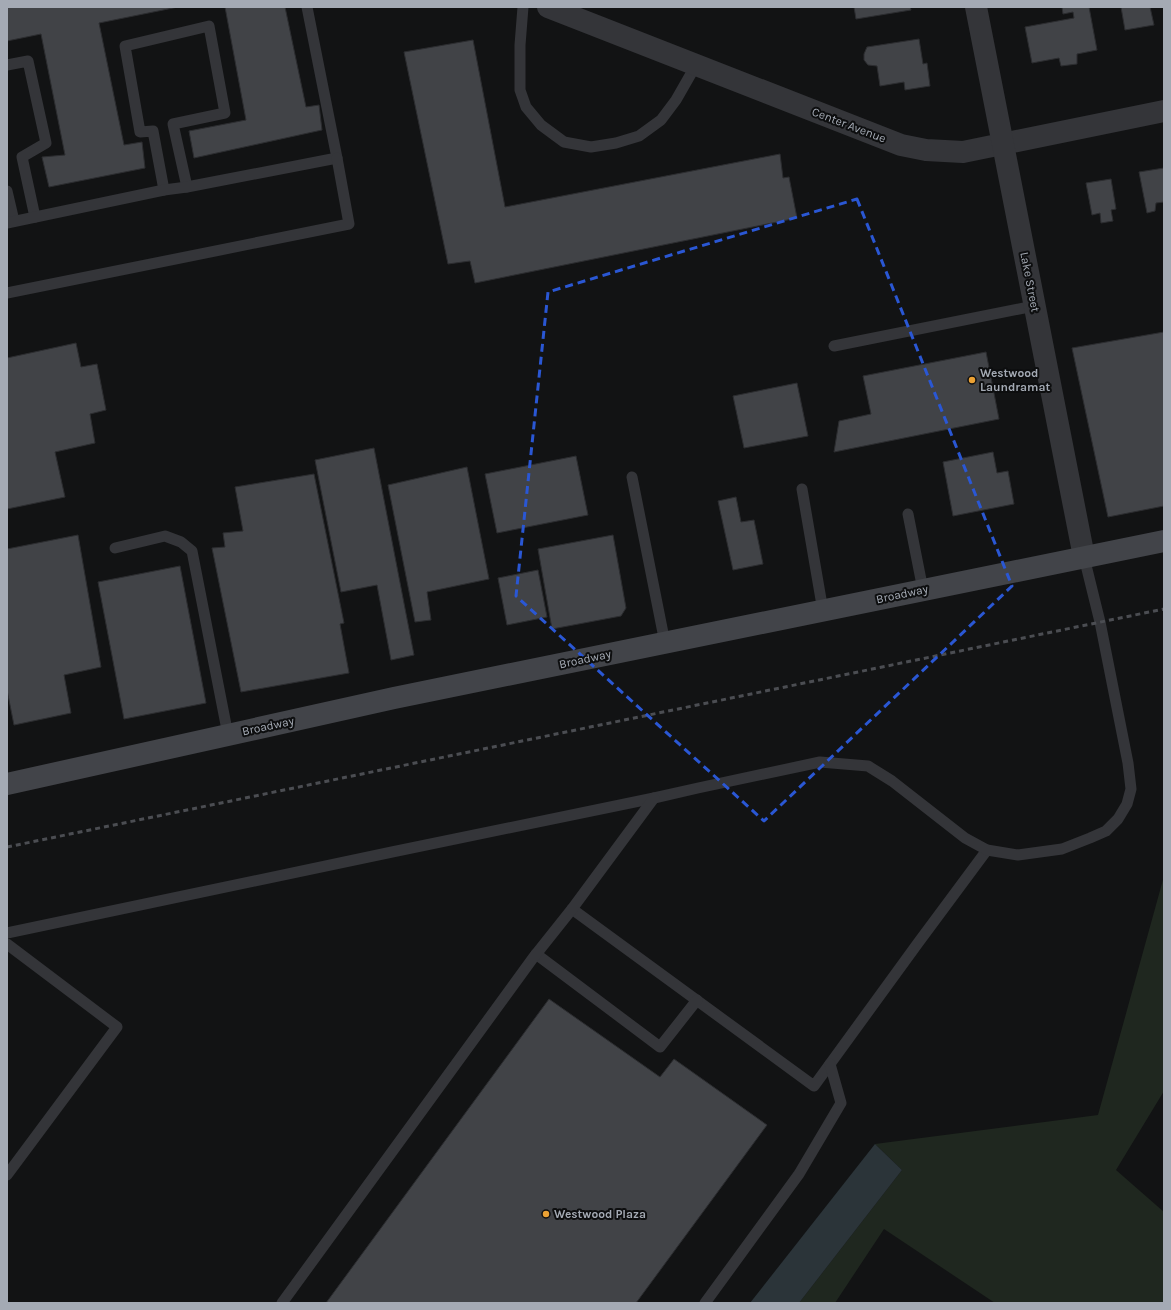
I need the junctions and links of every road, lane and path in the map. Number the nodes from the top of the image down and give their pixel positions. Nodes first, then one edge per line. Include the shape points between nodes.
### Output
1 (307, 7) edge
2 (523, 7) edge
3 (548, 7) edge
4 (976, 7) edge
5 (7, 65) edge
6 (696, 65) junction
7 (1164, 111) edge
8 (1003, 144) junction
9 (337, 158) junction
10 (187, 187) junction
11 (164, 190) junction
12 (7, 191) edge
13 (35, 217) junction
14 (10, 222) edge
15 (7, 293) edge
16 (1034, 306) junction
17 (834, 346) dead end
18 (632, 477) dead end
19 (802, 489) dead end
20 (908, 514) dead end
21 (1164, 541) edge
22 (115, 548) dead end
23 (1084, 557) junction
24 (924, 590) junction
25 (823, 611) junction
26 (665, 643) junction
27 (228, 735) junction
28 (7, 784) edge
29 (654, 798) junction
30 (987, 850) junction
31 (572, 909) junction
32 (7, 934) edge
33 (7, 944) edge
34 (536, 954) junction
35 (698, 1000) junction
36 (830, 1064) junction
37 (7, 1175) edge
38 (282, 1303) edge
39 (705, 1303) edge

1 - 9 lane
2 - 6 lane via 520,90 526,107 541,126 564,142 591,147 639,136 661,120
3 - 6 street, Center Avenue
4 - 8 street, Lake Street
5 - 13 lane via 28,61 46,143 22,157
6 - 8 street, Center Avenue via 902,145 926,150 964,152
7 - 8 street, Center Avenue
8 - 16 street, Lake Street
9 - 10 lane
9 - 15 lane via 349,224
10 - 11 lane
10 - 11 lane via 173,124 225,113 209,26 125,46 140,132 153,132
11 - 13 lane
12 - 14 lane
13 - 14 lane
16 - 17 lane
16 - 23 street, Lake Street
18 - 26 lane
19 - 25 lane
20 - 24 lane
21 - 23 street, Broadway
22 - 27 lane via 165,536 181,542 192,552
23 - 24 street, Broadway
23 - 30 lane via 1100,622 1128,763 1131,789 1127,804 1118,819 1106,831 1062,849 1018,855
24 - 25 street, Broadway
25 - 26 street, Broadway
26 - 27 street, Broadway via 394,698
27 - 28 street, Broadway
29 - 30 lane via 820,762 868,766 892,781 965,838
29 - 31 lane
29 - 32 lane
30 - 36 lane
31 - 34 lane
31 - 35 lane
33 - 37 lane via 117,1027
34 - 35 lane via 660,1047
34 - 38 lane
35 - 36 lane via 814,1086
36 - 39 lane via 841,1102 799,1174

